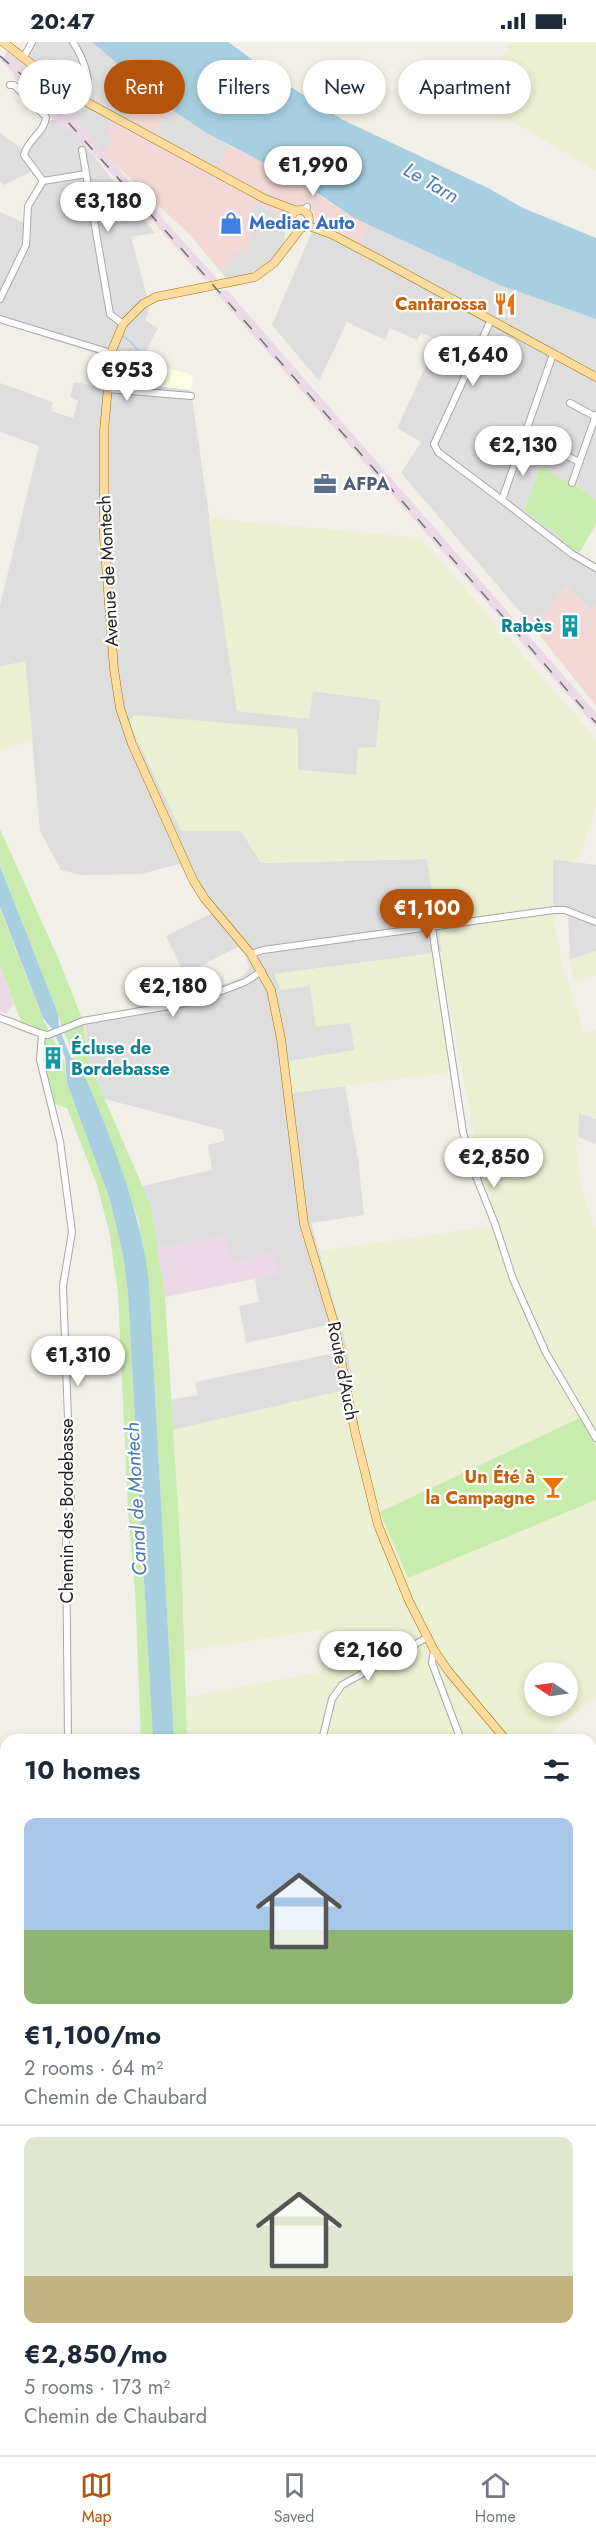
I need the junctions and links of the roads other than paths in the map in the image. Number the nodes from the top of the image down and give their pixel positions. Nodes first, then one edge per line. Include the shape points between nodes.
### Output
1 (3, 42) edge
2 (32, 42) edge
3 (73, 42) edge
4 (24, 57) junction
5 (28, 60) edge
6 (80, 60) edge
7 (10, 85) dead end
8 (92, 105) edge
9 (82, 150) dead end
10 (86, 174) junction
11 (43, 181) junction
12 (265, 199) junction
13 (303, 218) junction
14 (292, 221) junction
15 (288, 247) junction
16 (0, 299) edge
17 (0, 320) edge
18 (491, 320) junction
19 (123, 324) junction
20 (111, 353) junction
21 (553, 354) junction
22 (596, 377) edge
23 (108, 388) junction
24 (190, 396) dead end
25 (570, 403) dead end
26 (596, 416) edge
27 (553, 449) dead end
28 (579, 462) junction
29 (572, 483) dead end
30 (502, 500) junction
31 (596, 568) edge
32 (596, 922) edge
33 (432, 928) junction
34 (251, 954) junction
35 (262, 971) junction
36 (0, 1018) edge
37 (42, 1034) junction
38 (596, 1438) edge
39 (428, 1637) junction
40 (434, 1650) junction
41 (68, 1734) edge
42 (323, 1734) edge
43 (459, 1734) edge
44 (501, 1734) edge

1 - 4 main road
2 - 4 street
3 - 6 street
4 - 5 main road
7 - 11 street via 46,117 24,155
8 - 12 main road
9 - 10 street
10 - 11 street
10 - 19 street via 110,314
11 - 16 street via 28,206 26,245
12 - 13 main road
12 - 14 main road
13 - 14 main road
13 - 14 main road
13 - 15 main road, Avenue de Montech
13 - 18 main road
14 - 15 main road
15 - 19 main road, Avenue de Montech via 255,276 156,297
17 - 20 street
18 - 21 main road
18 - 30 street via 434,444 438,452
19 - 20 main road, Avenue de Montech
20 - 23 main road, Avenue de Montech
21 - 22 main road
21 - 30 street
23 - 24 street
23 - 34 main road, Avenue de Montech via 104,538 120,708 132,744 193,880
25 - 26 street
26 - 28 street
27 - 28 street
28 - 29 street
30 - 31 street
32 - 33 street via 565,910 554,910
33 - 34 street
33 - 38 street via 463,1132 475,1174 513,1279 546,1353
34 - 35 main road, Avenue de Montech
35 - 37 street via 245,982 192,1002 83,1021
35 - 39 main road, Route d'Auch via 271,990 280,1039 306,1230 334,1323 366,1485 392,1562
36 - 37 street
37 - 41 street, Chemin des Bordebasse via 40,1060 60,1142 72,1232 63,1286 71,1499 66,1536
39 - 40 main road, Route d'Auch
39 - 42 street via 342,1685 332,1699
40 - 43 street via 432,1664
40 - 44 main road, Route d'Auch

